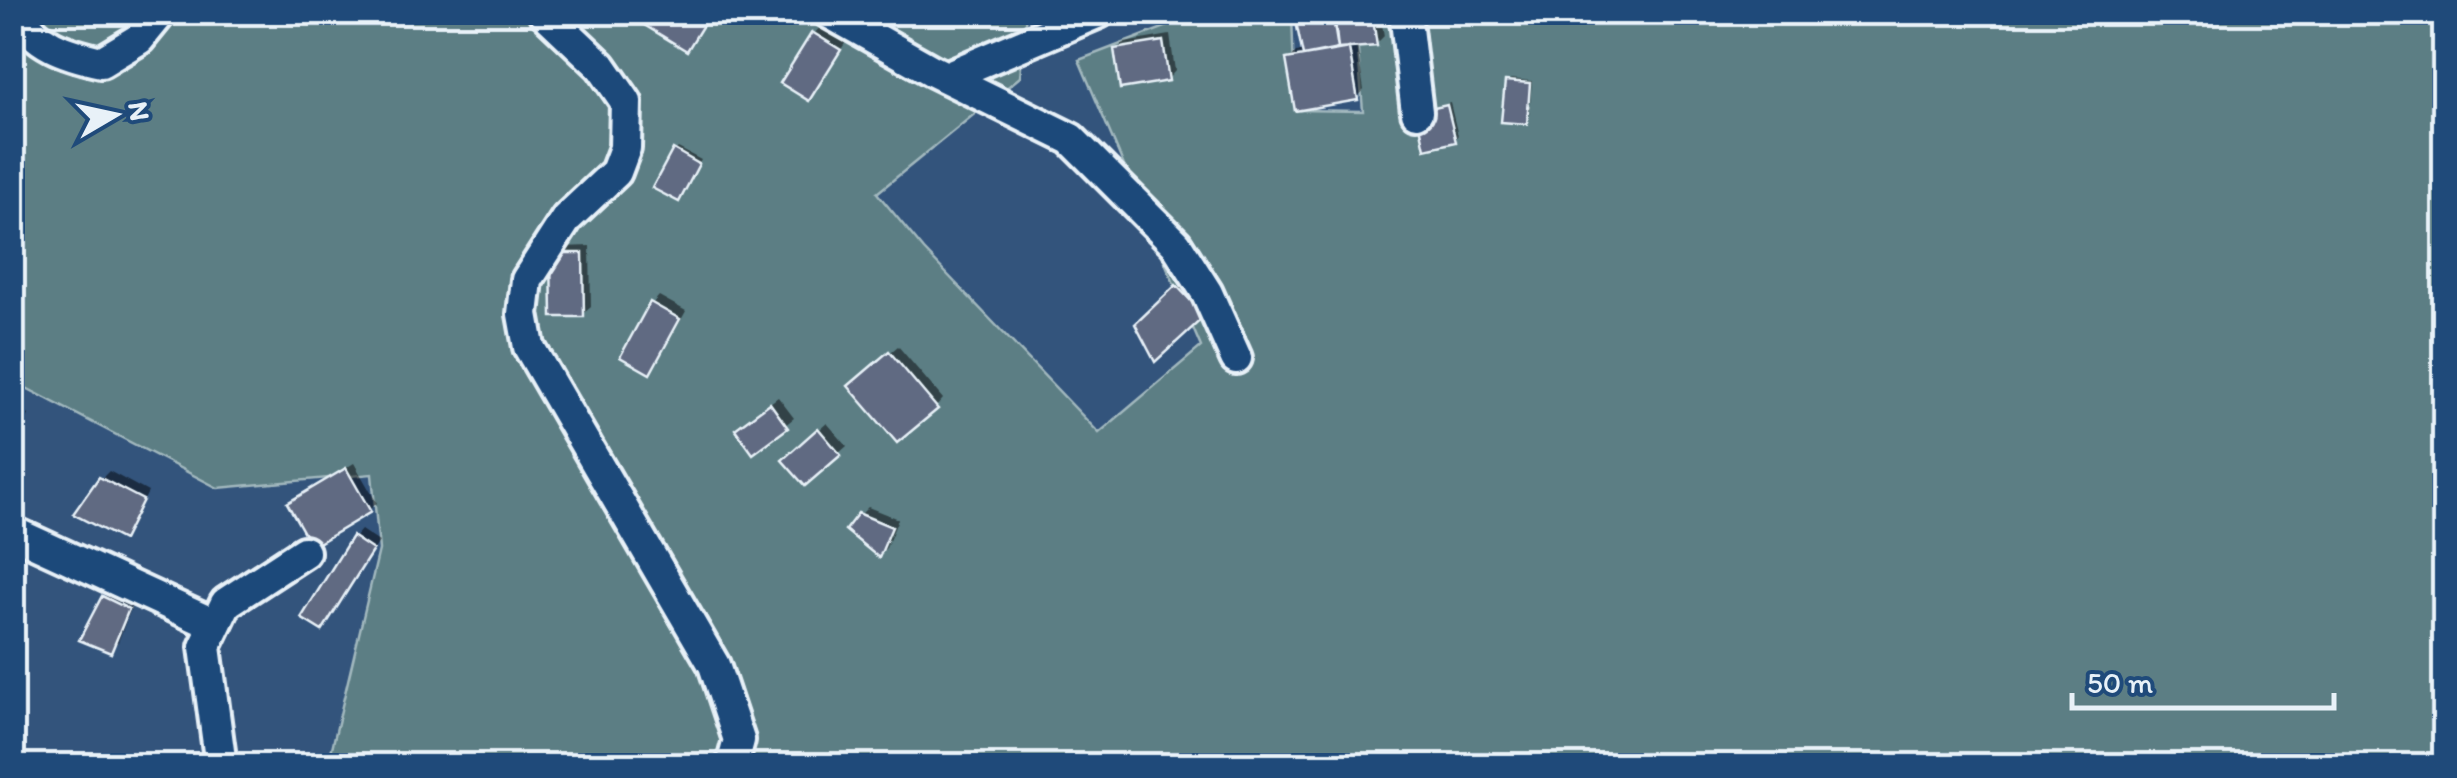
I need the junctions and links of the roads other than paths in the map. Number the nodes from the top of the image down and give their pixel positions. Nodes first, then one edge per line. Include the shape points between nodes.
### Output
1 (17, 12) edge
2 (162, 12) edge
3 (544, 12) edge
4 (828, 12) edge
5 (1100, 12) edge
6 (1405, 12) edge
7 (946, 77) junction
8 (1417, 112) dead end
9 (1236, 358) dead end
10 (19, 534) dead end
11 (304, 552) dead end
12 (215, 626) junction
13 (221, 766) edge
14 (732, 766) edge

1 - 2 street via 52,48 101,62 139,38
3 - 14 street via 601,66 626,102 625,148 616,172 567,218 527,280 522,314 528,347 714,664 739,740
4 - 7 street
5 - 7 street
6 - 8 street
7 - 9 street via 1071,139 1176,244
10 - 12 street
11 - 12 street via 226,603
12 - 13 street via 205,647

